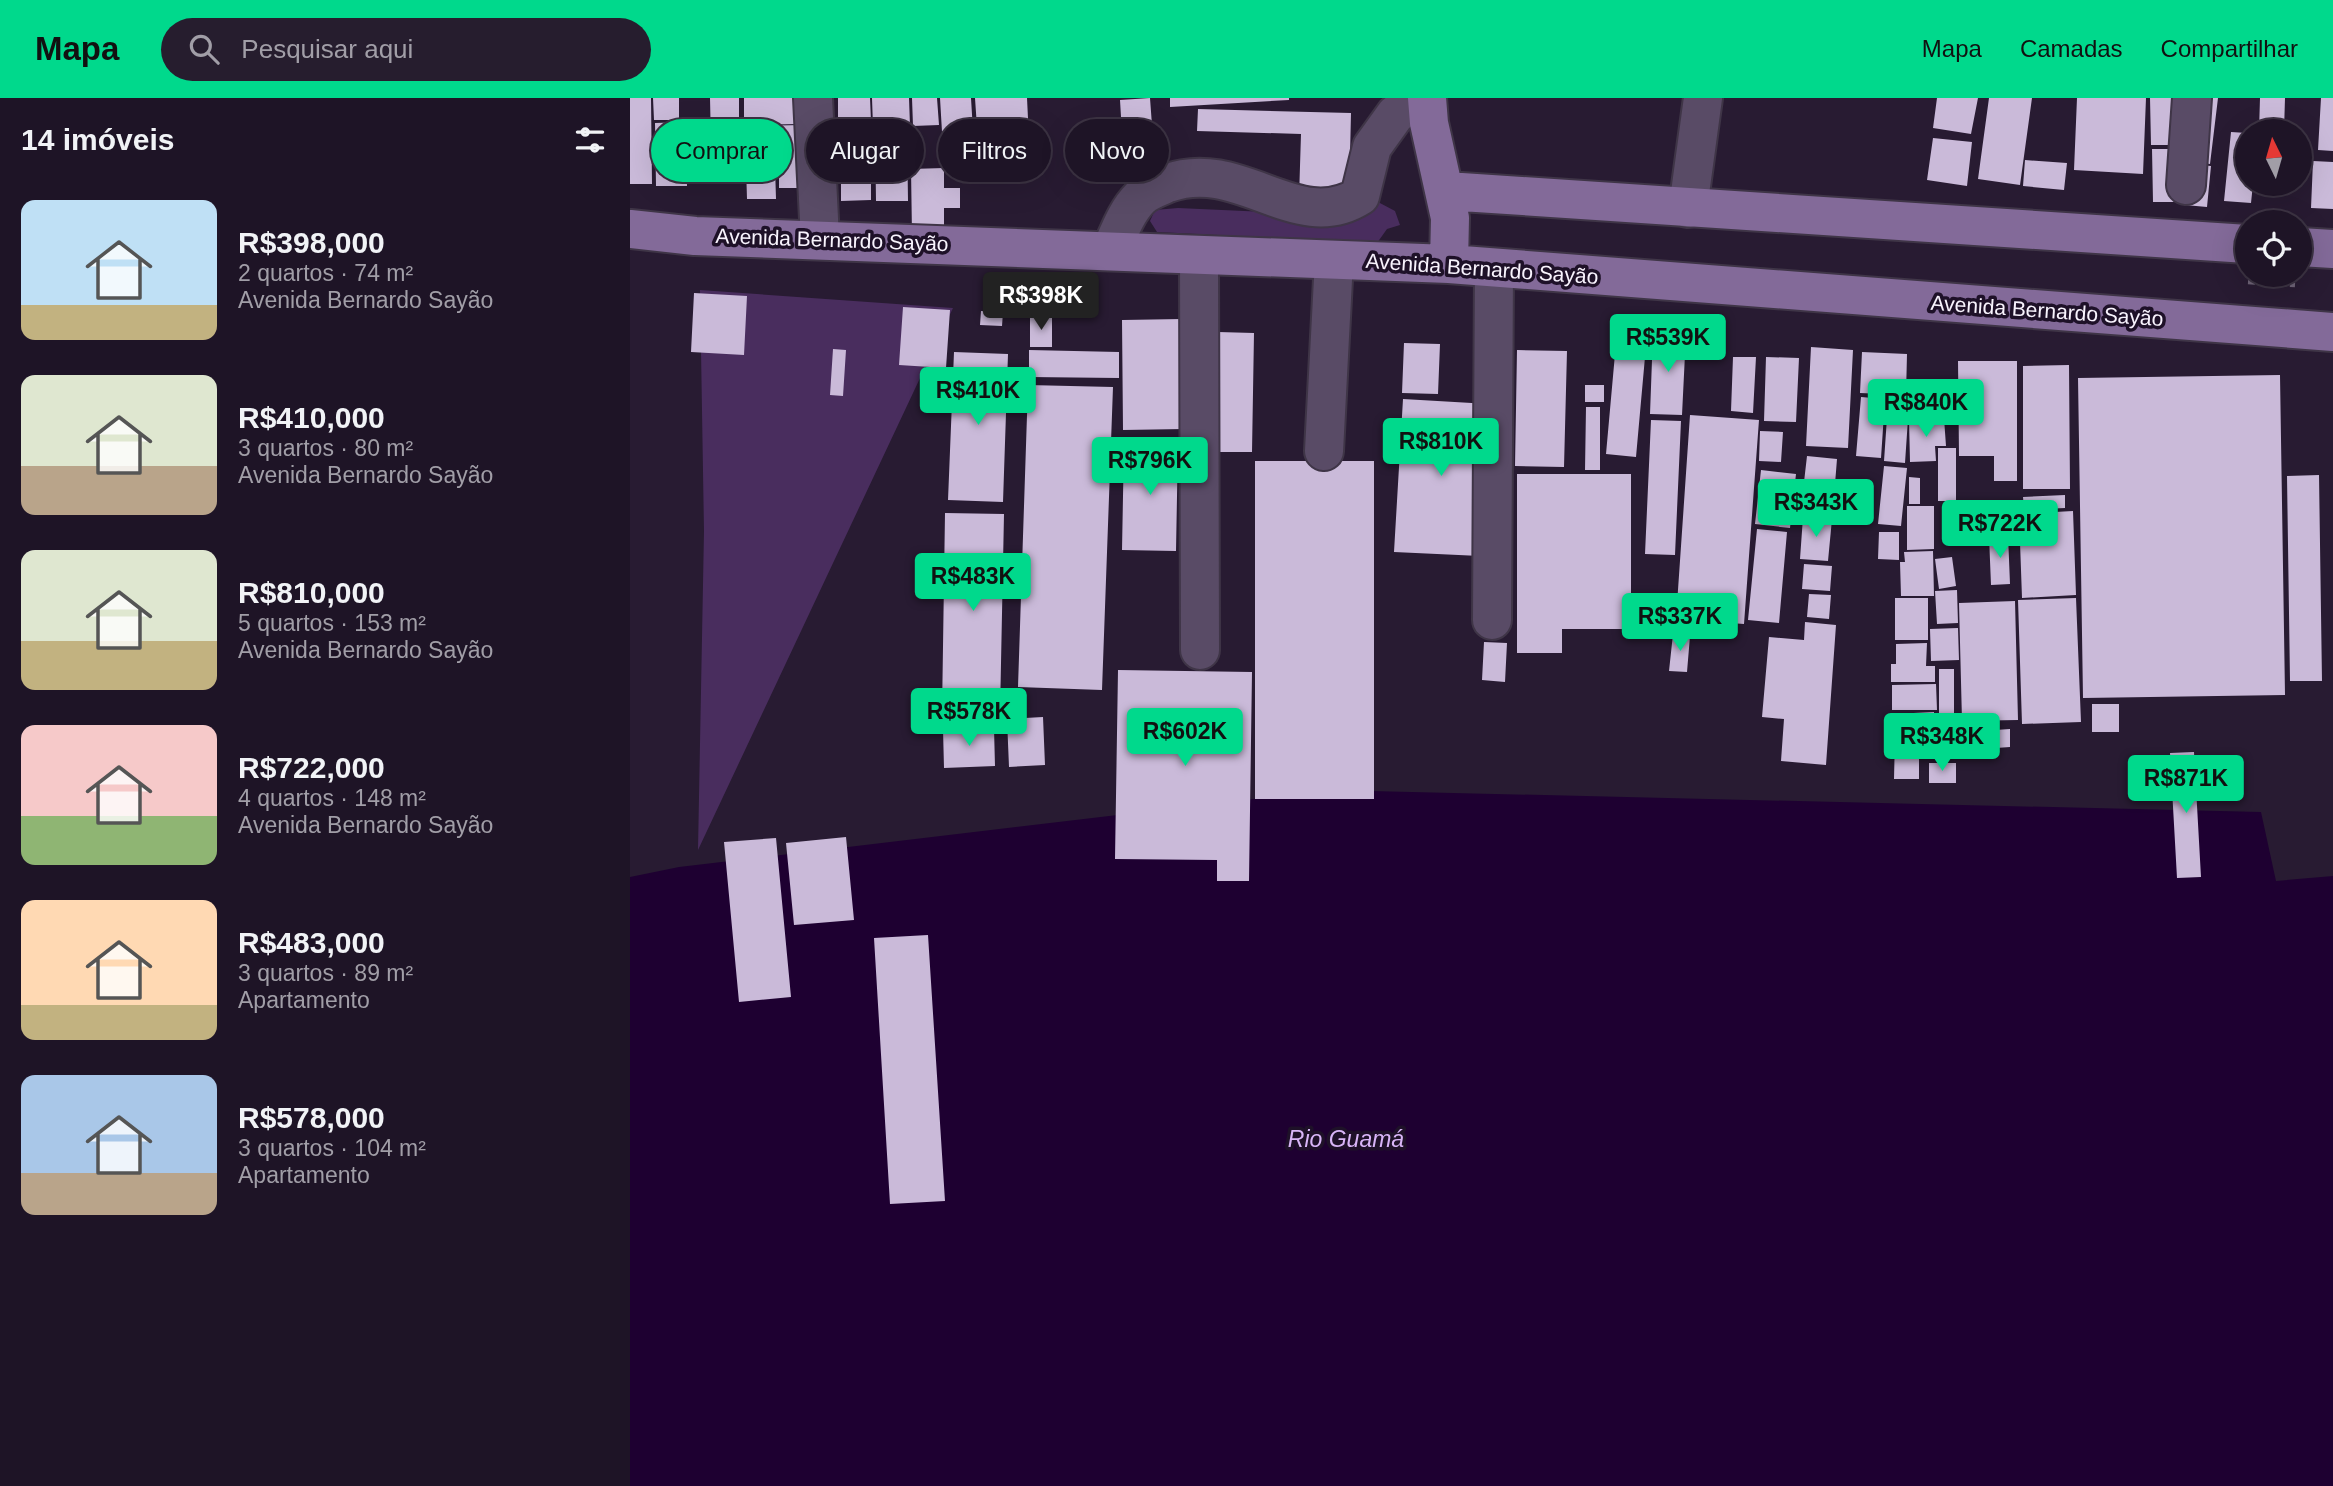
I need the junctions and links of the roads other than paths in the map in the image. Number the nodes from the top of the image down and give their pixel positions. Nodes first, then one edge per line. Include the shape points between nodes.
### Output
1 (813, 98) edge
2 (1414, 98) edge
3 (1427, 98) edge
4 (1703, 98) edge
5 (2192, 98) edge
6 (2186, 185) dead end
7 (1446, 191) junction
8 (1688, 208) junction
9 (630, 229) edge
10 (820, 239) junction
11 (2235, 242) edge
12 (2312, 248) edge
13 (2333, 249) edge
14 (1111, 250) junction
15 (1199, 257) junction
16 (1334, 260) junction
17 (1449, 264) junction
18 (1494, 268) junction
19 (2333, 332) edge
20 (1324, 451) dead end
21 (1492, 620) dead end
22 (1199, 650) dead end

1 - 10 street
2 - 14 street via 1372,147 1360,196 1345,206 1286,203 1216,177 1179,179 1141,197
3 - 7 main road
4 - 8 street
5 - 6 street
7 - 8 main road
7 - 17 main road
8 - 11 main road
9 - 10 main road, Avenida Bernardo Sayão via 695,236
10 - 14 main road, Avenida Bernardo Sayão
12 - 13 main road
14 - 15 main road, Avenida Bernardo Sayão
15 - 16 main road, Avenida Bernardo Sayão
15 - 22 street
16 - 17 main road, Avenida Bernardo Sayão
16 - 20 street
17 - 18 main road, Avenida Bernardo Sayão
18 - 19 main road, Avenida Bernardo Sayão
18 - 21 street

